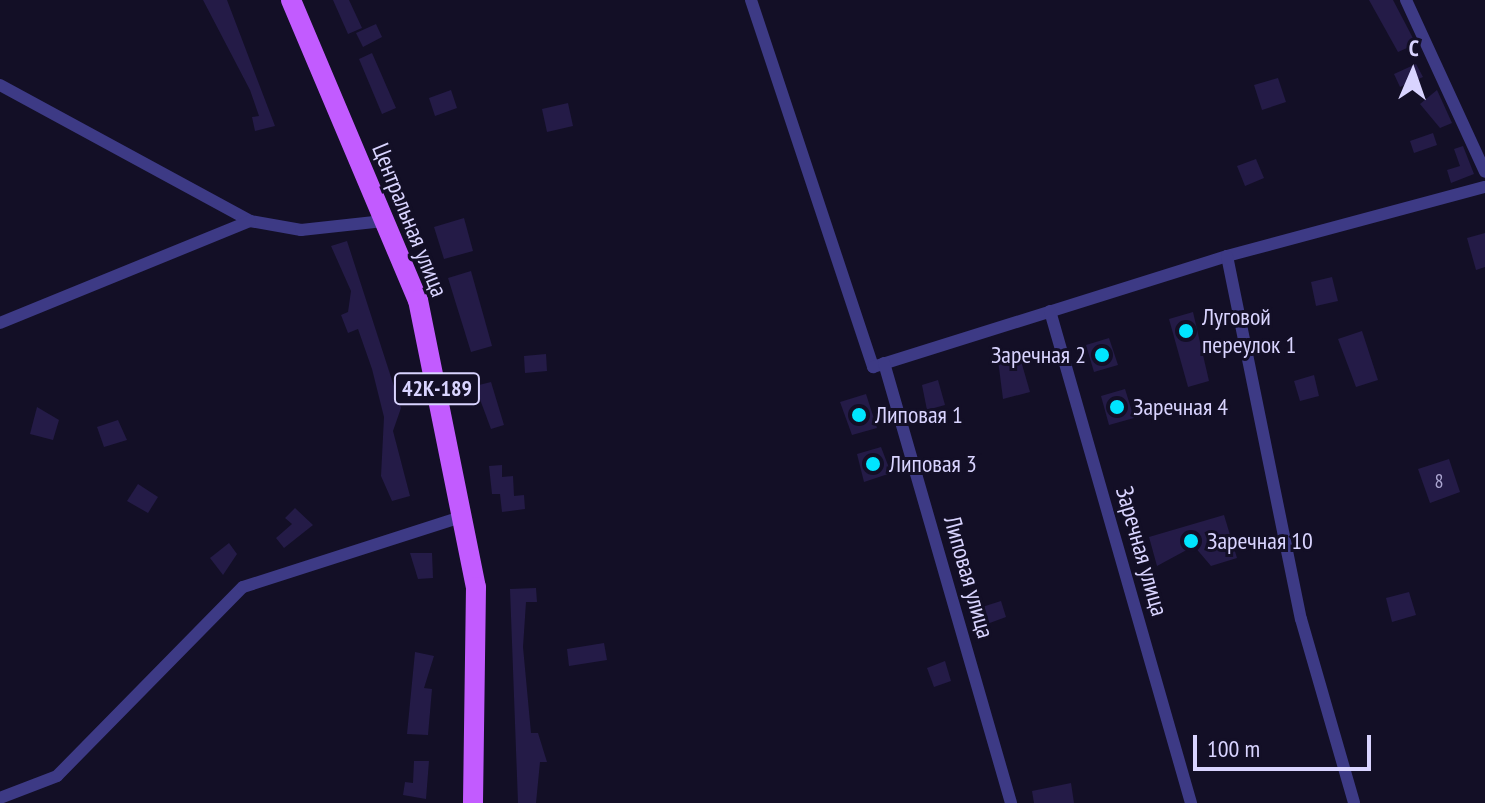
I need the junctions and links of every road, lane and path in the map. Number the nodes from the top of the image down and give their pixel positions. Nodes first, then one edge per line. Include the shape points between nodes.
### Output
1 (291, 0) edge
2 (751, 0) edge
3 (1406, 0) edge
4 (0, 85) edge
5 (1485, 172) edge
6 (1485, 187) edge
7 (250, 221) junction
8 (384, 221) junction
9 (1227, 256) junction
10 (1050, 311) junction
11 (0, 323) edge
12 (884, 363) junction
13 (461, 517) junction
14 (0, 798) edge
15 (473, 803) edge
16 (1011, 803) edge
17 (1191, 803) edge
18 (1354, 803) edge

1 - 8 main road, Центральная улица / 42К-189
2 - 12 street via 873,367
3 - 5 street
4 - 7 street
6 - 9 street
7 - 8 street via 301,230
7 - 11 street
8 - 13 main road, Центральная улица / 42К-189 via 418,300
9 - 10 street
9 - 18 street via 1301,619
10 - 12 street
10 - 17 street, Заречная улица
12 - 16 street, Липовая улица
13 - 14 street via 243,587 57,776
13 - 15 main road, Центральная улица / 42К-189 via 476,587

